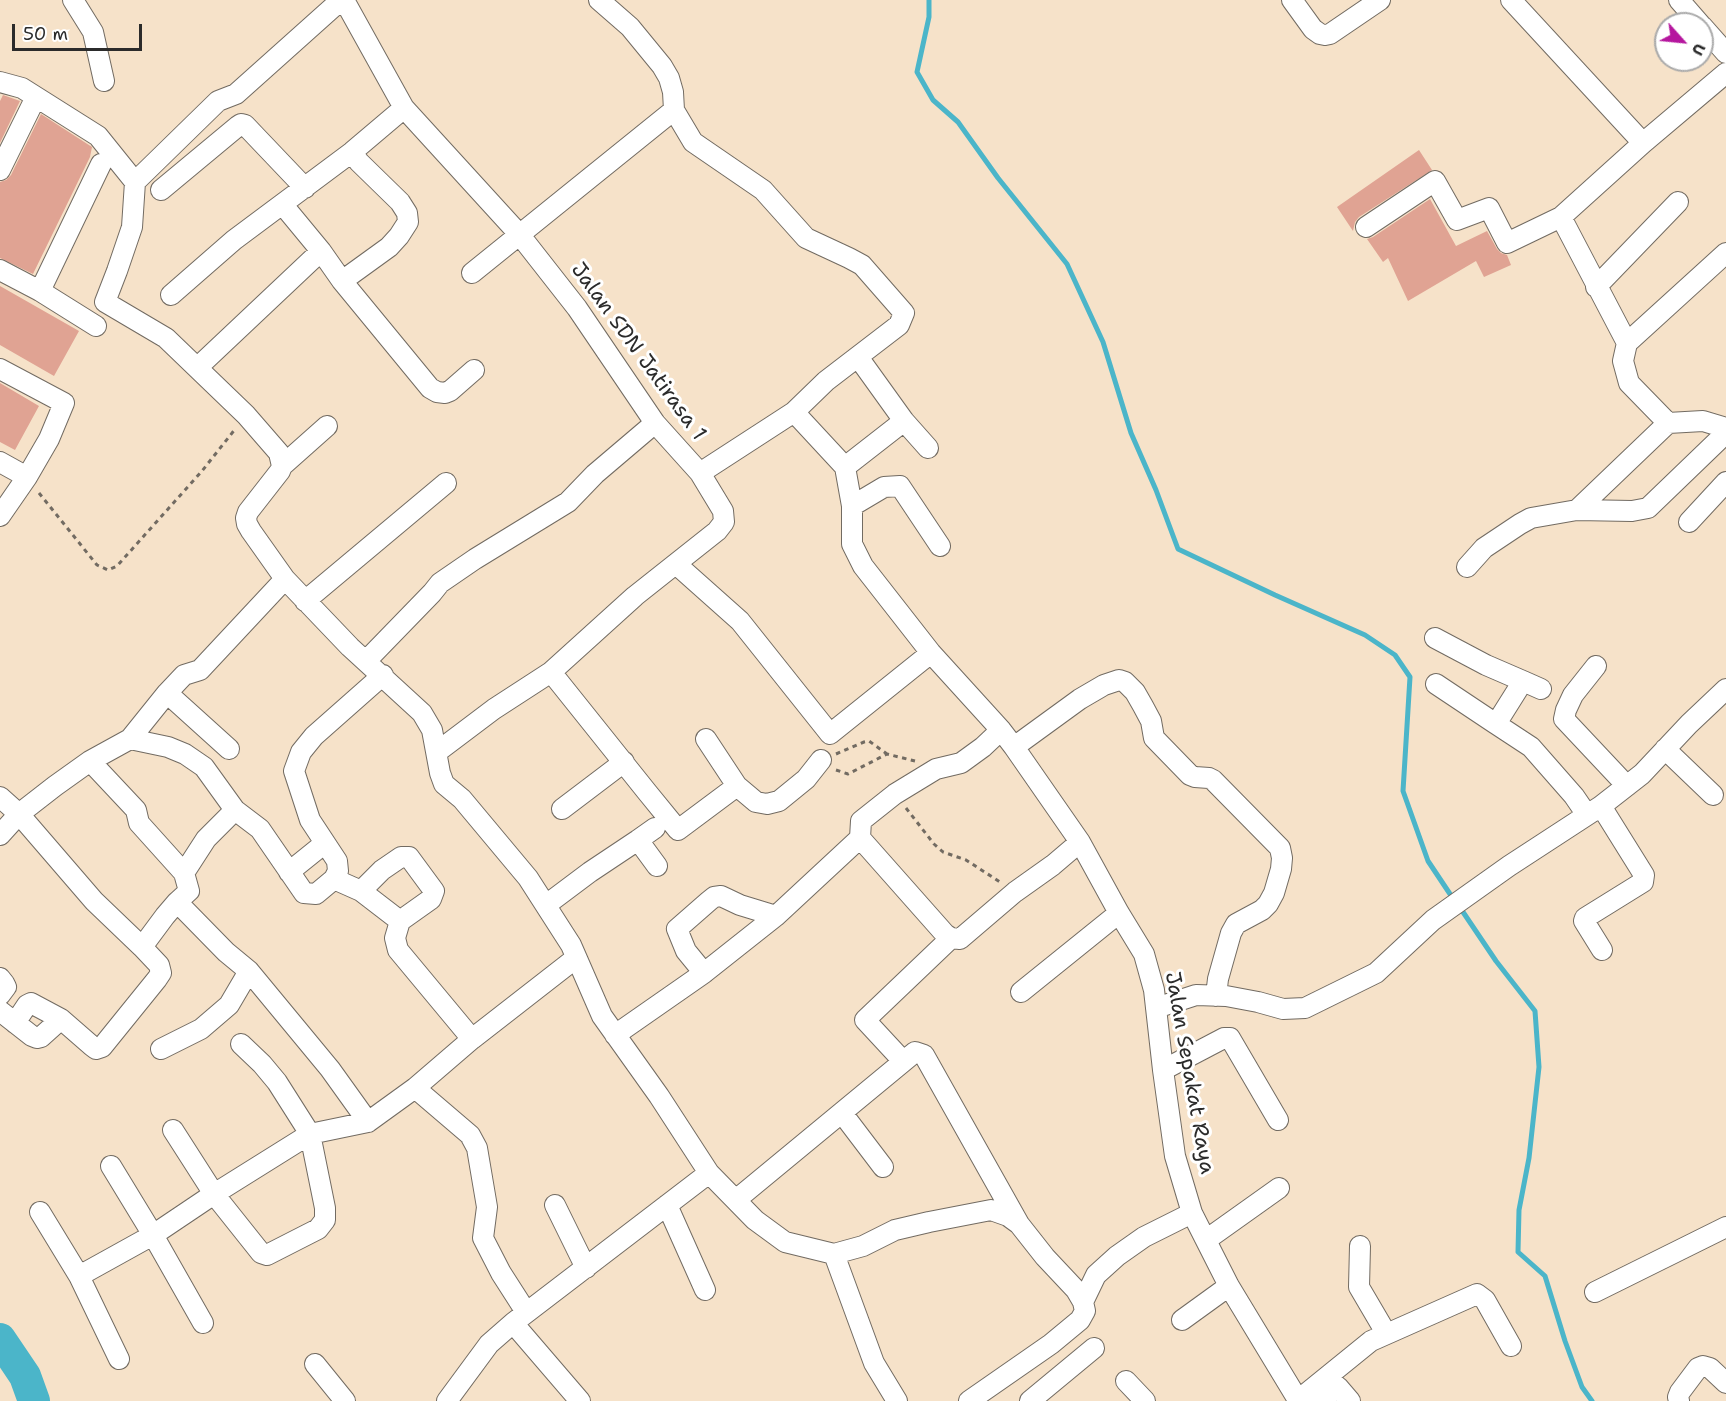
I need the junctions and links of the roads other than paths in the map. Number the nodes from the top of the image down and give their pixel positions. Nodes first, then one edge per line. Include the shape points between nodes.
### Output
1 (73, 0) edge
2 (342, 0) edge
3 (599, 0) edge
4 (1292, 0) edge
5 (1380, 0) edge
6 (1511, 0) edge
7 (1679, 0) edge
8 (1690, 12) edge
9 (1714, 40) edge
10 (1726, 53) edge
11 (1726, 73) edge
12 (104, 81) dead end
13 (0, 82) edge
14 (32, 105) dead end
15 (404, 108) junction
16 (674, 110) junction
17 (1643, 143) junction
18 (352, 152) junction
19 (101, 164) dead end
20 (0, 170) edge
21 (135, 182) junction
22 (305, 188) junction
23 (161, 190) dead end
24 (1678, 202) dead end
25 (283, 205) junction
26 (1561, 217) junction
27 (1366, 227) dead end
28 (519, 234) junction
29 (321, 251) junction
30 (1726, 253) edge
31 (0, 270) edge
32 (472, 273) dead end
33 (342, 281) junction
34 (1596, 287) junction
35 (40, 291) junction
36 (171, 295) dead end
37 (96, 326) dead end
38 (1627, 344) junction
39 (858, 357) junction
40 (198, 367) junction
41 (0, 369) edge
42 (474, 370) dead end
43 (794, 412) junction
44 (904, 421) junction
45 (655, 423) junction
46 (1668, 423) junction
47 (327, 426) dead end
48 (1726, 428) edge
49 (1726, 433) edge
50 (928, 448) dead end
51 (0, 462) edge
52 (282, 466) junction
53 (845, 467) junction
54 (699, 473) junction
55 (27, 477) junction
56 (1726, 482) edge
57 (446, 483) dead end
58 (852, 506) junction
59 (1577, 510) junction
60 (0, 516) edge
61 (1689, 522) dead end
62 (940, 546) dead end
63 (676, 564) junction
64 (1467, 567) dead end
65 (285, 579) junction
66 (305, 601) junction
67 (1435, 638) dead end
68 (931, 653) junction
69 (366, 661) junction
70 (1596, 666) dead end
71 (551, 672) junction
72 (382, 675) junction
73 (1522, 681) junction
74 (1436, 684) dead end
75 (1540, 689) dead end
76 (1726, 689) edge
77 (167, 693) junction
78 (1496, 724) junction
79 (1001, 730) junction
80 (130, 739) junction
81 (706, 740) dead end
82 (1014, 747) junction
83 (229, 749) dead end
84 (1665, 749) junction
85 (437, 752) junction
86 (821, 760) road end
87 (90, 761) junction
88 (624, 762) junction
89 (737, 786) junction
90 (1628, 786) junction
91 (1713, 795) dead end
92 (0, 797) edge
93 (562, 809) dead end
94 (236, 810) junction
95 (1594, 811) junction
96 (19, 814) junction
97 (655, 828) dead end
98 (0, 835) edge
99 (860, 838) junction
100 (638, 840) junction
101 (1080, 842) junction
102 (325, 843) junction
103 (657, 866) dead end
104 (289, 872) junction
105 (184, 873) junction
106 (334, 879) junction
107 (361, 891) junction
108 (177, 902) junction
109 (546, 905) junction
110 (1119, 913) junction
111 (776, 915) junction
112 (400, 921) junction
113 (951, 938) junction
114 (142, 947) junction
115 (1602, 950) dead end
116 (576, 958) junction
117 (249, 971) junction
118 (704, 973) junction
119 (0, 978) edge
120 (1021, 992) dead end
121 (0, 995) edge
122 (1216, 996) junction
123 (1156, 1008) junction
124 (7, 1017) edge
125 (61, 1019) junction
126 (615, 1035) junction
127 (472, 1039) junction
128 (241, 1044) dead end
129 (161, 1049) dead end
130 (903, 1061) junction
131 (1163, 1070) junction
132 (415, 1088) junction
133 (842, 1113) junction
134 (1278, 1120) dead end
135 (368, 1122) junction
136 (172, 1130) dead end
137 (310, 1134) junction
138 (111, 1166) dead end
139 (884, 1167) dead end
140 (710, 1173) junction
141 (1279, 1188) dead end
142 (214, 1194) junction
143 (737, 1199) junction
144 (555, 1205) dead end
145 (666, 1205) junction
146 (40, 1212) dead end
147 (1192, 1213) junction
148 (1019, 1224) junction
149 (1726, 1227) edge
150 (153, 1235) junction
151 (1206, 1240) junction
152 (1360, 1246) dead end
153 (834, 1254) junction
154 (586, 1268) junction
155 (79, 1276) junction
156 (1230, 1286) junction
157 (705, 1290) dead end
158 (1595, 1292) dead end
159 (1083, 1302) junction
160 (519, 1317) junction
161 (1182, 1320) dead end
162 (203, 1323) dead end
163 (1386, 1333) junction
164 (1511, 1346) dead end
165 (1094, 1348) dead end
166 (119, 1359) dead end
167 (315, 1364) dead end
168 (1126, 1381) dead end
169 (1726, 1383) edge
170 (345, 1401) edge
171 (447, 1401) edge
172 (580, 1401) edge
173 (897, 1401) edge
174 (969, 1401) edge
175 (1029, 1401) edge
176 (1145, 1401) edge
177 (1297, 1401) edge
178 (1320, 1401) edge
179 (1350, 1401) edge
180 (1679, 1401) edge

1 - 12 street via 93,32
2 - 15 street, Jalan SDN Jatirasa 1
2 - 21 street via 236,94 218,101
3 - 16 street via 630,27 662,66 673,92
4 - 5 street via 1313,29 1325,35
6 - 17 street
7 - 8 street
9 - 10 street
11 - 17 street
13 - 21 street via 22,88 98,136
14 - 20 street
15 - 18 street
15 - 28 street, Jalan SDN Jatirasa 1
16 - 28 street
16 - 39 street, Jalan SDN Jatirasa 1 via 693,142 764,190 806,238 861,265 904,313 899,325
17 - 26 street
18 - 22 street
18 - 33 street via 400,202 408,222 389,247
19 - 35 street
21 - 40 street via 132,226 105,302 166,338
22 - 23 street via 242,124
22 - 25 street
24 - 34 street
25 - 29 street
25 - 36 street via 234,240
26 - 27 street via 1507,243 1490,208 1456,220 1435,182
26 - 34 street
28 - 32 street
28 - 45 street, Jalan SDN Jatirasa 1 via 578,308
29 - 33 street
29 - 40 street
30 - 38 street
31 - 35 street
33 - 42 street via 430,388 450,391
34 - 38 street
35 - 37 street
38 - 46 street via 1623,361 1629,383
39 - 43 street, Jalan SDN Jatirasa 1
39 - 44 street
40 - 52 street via 279,453
41 - 55 street via 64,403
43 - 53 street
43 - 54 street, Jalan SDN Jatirasa 1
44 - 50 street
44 - 53 street
45 - 54 street, Jalan SDN Jatirasa 1
45 - 69 street via 567,502 440,583
46 - 48 street via 1703,421
46 - 59 street
47 - 52 street
49 - 59 street via 1648,508
51 - 55 street
52 - 65 street via 246,518
53 - 58 street
54 - 63 street via 723,511 724,522
55 - 60 street
56 - 61 street
57 - 66 street
58 - 62 street via 884,487 900,486
58 - 68 street via 852,544 863,566
59 - 64 street via 1531,518 1484,548
63 - 68 street via 740,621 830,734
63 - 71 street via 634,596
65 - 66 street
65 - 77 street via 200,670 184,675
66 - 69 street
67 - 73 street
68 - 79 street
69 - 72 street
70 - 90 street via 1573,696 1564,719
71 - 85 street
71 - 88 street
72 - 85 street via 422,713 432,730
72 - 102 street via 314,736 301,752 294,771 310,820
73 - 75 street
73 - 78 street
74 - 78 street
76 - 84 street
77 - 80 street
77 - 83 street
78 - 95 street via 1531,747 1574,796
79 - 82 street, Jalan Sepakat Raya
79 - 99 street via 961,763 936,769 895,794 861,821
80 - 87 street
80 - 94 street via 185,754 204,767
81 - 89 street
82 - 101 street, Jalan Sepakat Raya
82 - 122 street via 1080,699 1114,681 1125,682 1151,721 1154,738 1190,775 1213,780 1280,848 1281,869 1274,893 1262,909 1236,924
84 - 90 street
84 - 91 street
85 - 109 street via 444,784 462,799 513,859
86 - 89 street via 806,779 778,801 756,802
87 - 96 street
87 - 105 street via 136,810 139,823
88 - 89 street via 678,830
88 - 93 street
90 - 95 street
92 - 96 street
94 - 104 street via 260,830
94 - 105 street via 206,839
95 - 115 street via 1644,875 1642,882 1585,918
95 - 122 street via 1478,887 1433,921 1376,973 1305,1008 1283,1009
96 - 98 street
96 - 114 street via 94,901
97 - 100 street
99 - 111 street
99 - 113 street
100 - 103 street
100 - 109 street
101 - 110 street, Jalan Sepakat Raya
101 - 113 street via 960,939
102 - 104 street
102 - 106 street via 337,861
104 - 106 street via 304,893 310,895
105 - 108 street via 189,891
106 - 107 street
107 - 112 street
107 - 112 street via 382,870 401,857 409,857 434,891 431,899
108 - 114 street
108 - 117 street
109 - 116 street
110 - 120 street
110 - 123 street, Jalan Sepakat Raya via 1144,954
111 - 118 street
111 - 118 street via 721,896 709,901 677,929 686,951
112 - 127 street via 395,938 398,950
113 - 130 street via 865,1020
114 - 125 street via 159,965 161,973 102,1047 96,1049
116 - 126 street via 602,1016
116 - 127 street
117 - 129 street via 229,1005 201,1029
117 - 135 street via 330,1068
118 - 126 street
119 - 121 street via 6,987
122 - 123 street via 1196,995
123 - 131 street, Jalan Sepakat Raya
124 - 125 street via 31,1003
124 - 125 street via 37,1038
126 - 140 street
127 - 132 street
128 - 137 street via 277,1083
130 - 133 street
130 - 148 street via 915,1052 924,1055
131 - 134 street via 1230,1038
131 - 147 street, Jalan Sepakat Raya via 1175,1156
132 - 135 street
132 - 160 street via 470,1135 477,1148 487,1207 483,1238
133 - 139 street
133 - 143 street
135 - 137 street
136 - 142 street
137 - 142 street
137 - 142 street via 325,1208 325,1220 318,1229 267,1255 261,1253
138 - 150 street
140 - 143 street
140 - 145 street
141 - 151 street
142 - 150 street
143 - 153 street via 755,1220 785,1242
144 - 154 street
145 - 154 street
145 - 157 street
146 - 155 street
147 - 151 street, Jalan Sepakat Raya
147 - 159 street via 1144,1237 1117,1256 1096,1275
148 - 153 street via 991,1210 895,1230
148 - 159 street
149 - 158 street
150 - 155 street
150 - 162 street
151 - 156 street, Jalan Sepakat Raya
152 - 163 street via 1359,1287
153 - 173 street via 874,1364
154 - 160 street
155 - 166 street
156 - 161 street
156 - 177 street, Jalan Sepakat Raya
159 - 174 street via 1085,1311 1080,1320
160 - 171 street via 489,1344
160 - 172 street
163 - 164 street via 1477,1294 1485,1300
163 - 177 street
165 - 175 street
167 - 170 street
168 - 176 street
169 - 180 street via 1703,1366 1680,1392
178 - 179 street via 1338,1387

